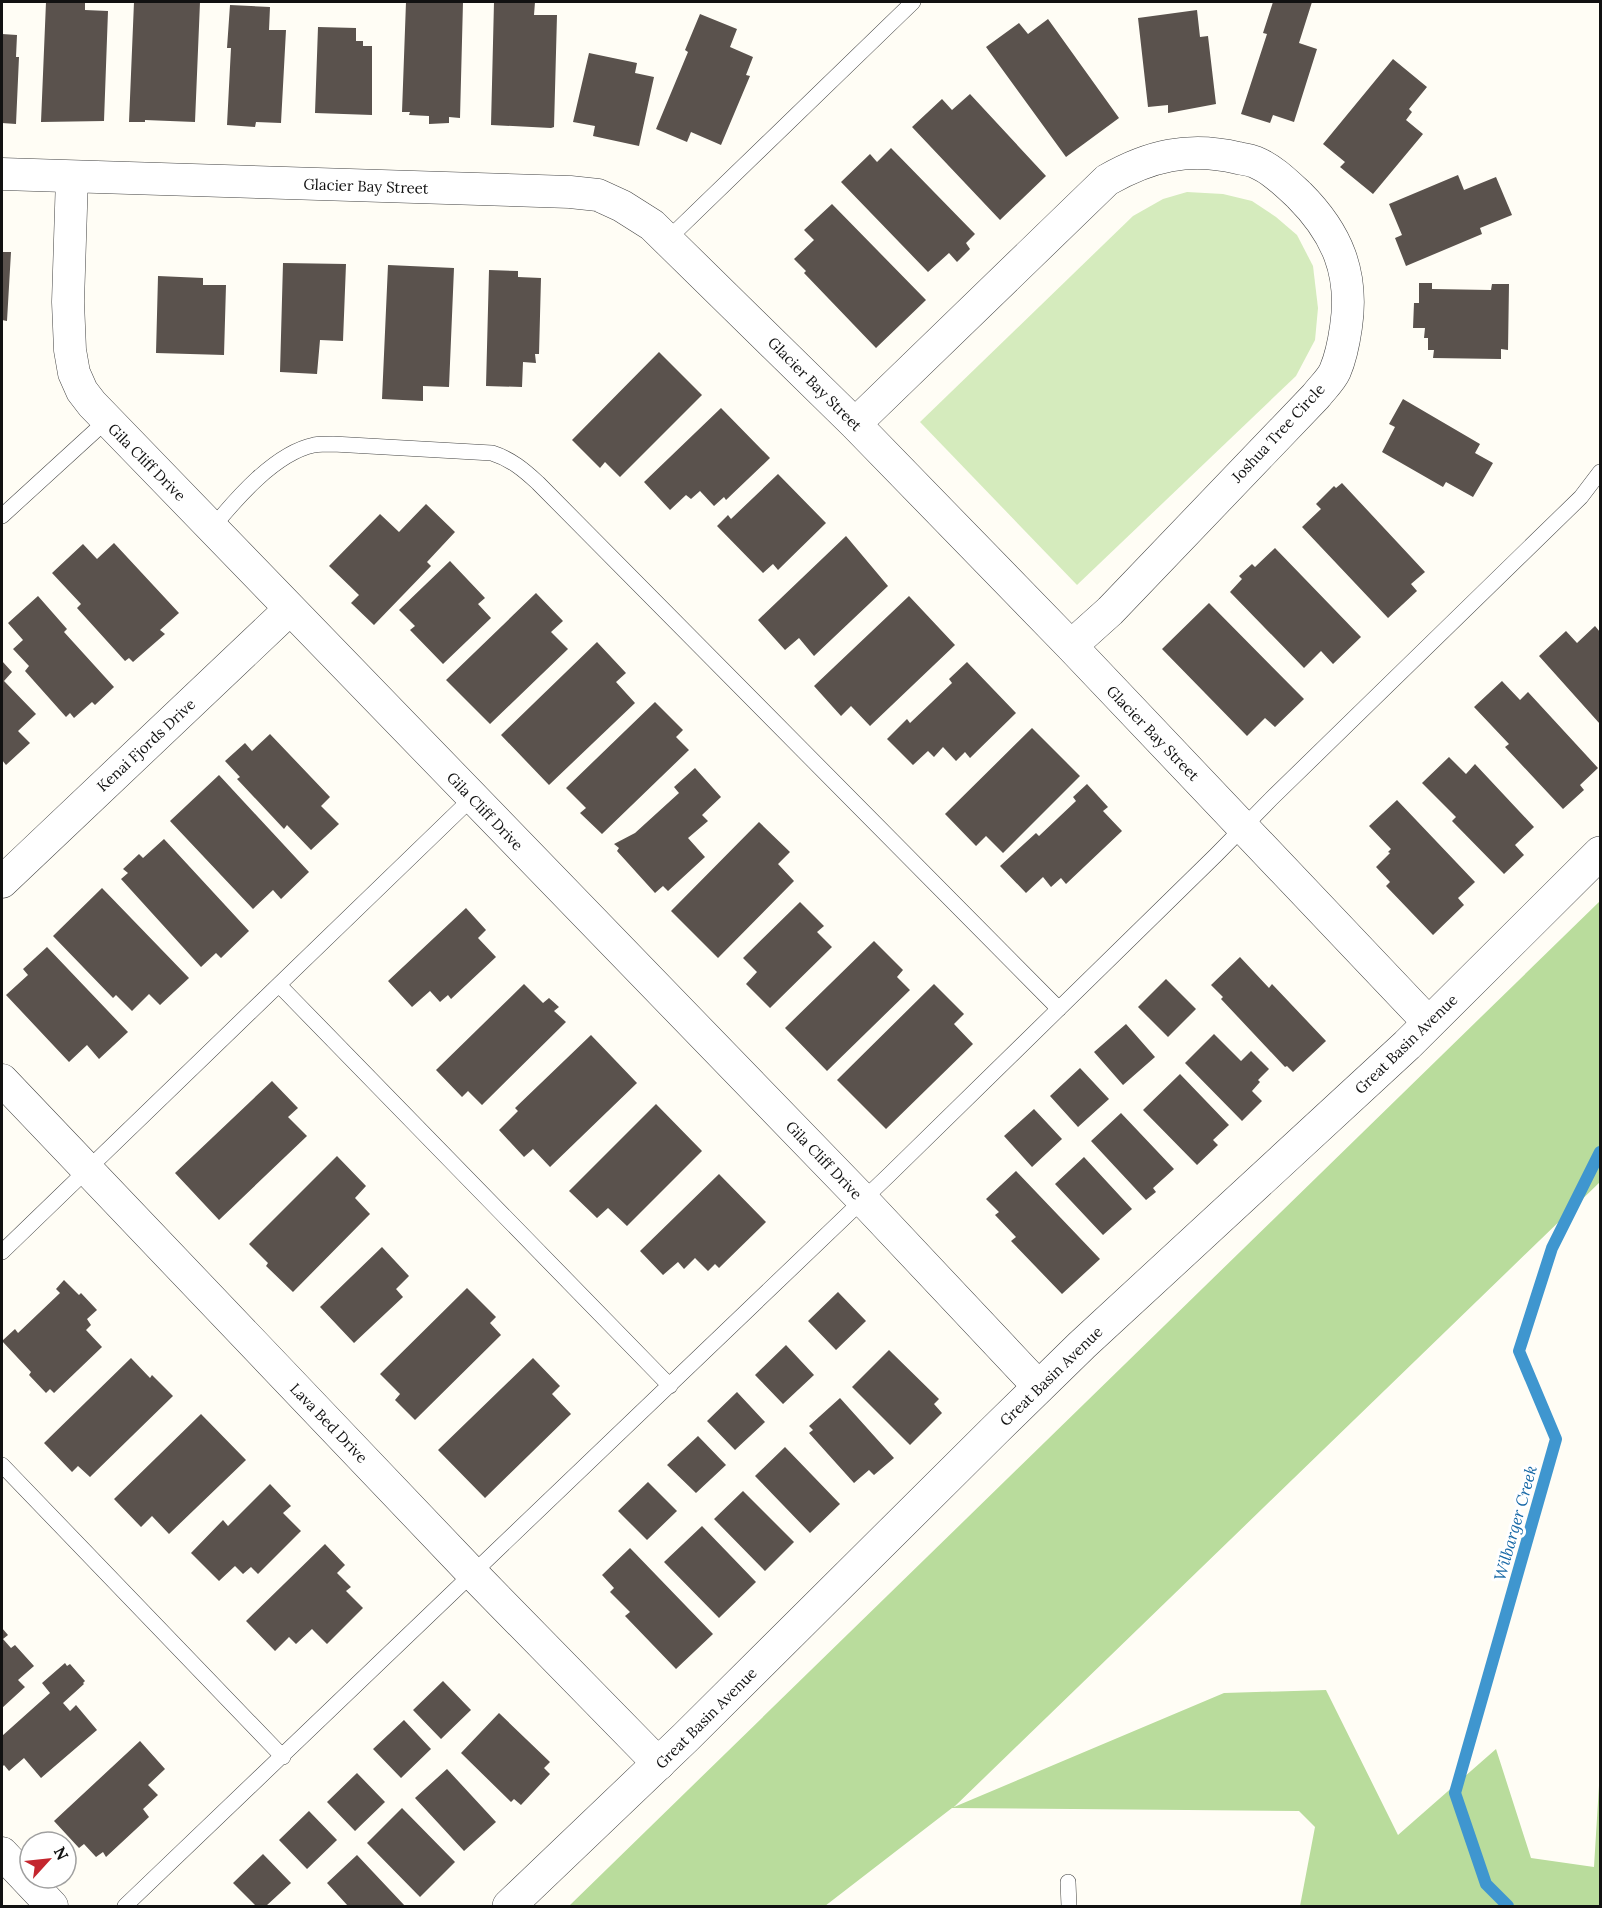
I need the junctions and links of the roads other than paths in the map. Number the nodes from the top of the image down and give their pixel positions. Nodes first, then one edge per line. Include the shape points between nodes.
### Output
1 (913, 2) edge
2 (2, 174) edge
3 (72, 177) junction
4 (667, 240) junction
5 (106, 421) junction
6 (855, 424) junction
7 (1600, 472) edge
8 (2, 516) edge
9 (212, 528) junction
10 (290, 609) junction
11 (1071, 646) junction
12 (472, 798) junction
13 (1244, 828) junction
14 (1600, 853) edge
15 (2, 882) edge
16 (279, 985) junction
17 (1059, 1009) junction
18 (1429, 1023) junction
19 (2, 1080) edge
20 (87, 1169) junction
21 (863, 1200) junction
22 (2, 1252) edge
23 (670, 1386) junction
24 (1039, 1387) junction
25 (2, 1465) edge
26 (473, 1574) junction
27 (283, 1757) junction
28 (659, 1764) junction
29 (2, 1853) edge
30 (1068, 1882) dead end
31 (52, 1906) edge
32 (124, 1906) edge
33 (509, 1906) edge
34 (1069, 1906) edge

1 - 4 lane
2 - 3 street, Glacier Bay Street
3 - 4 street, Glacier Bay Street via 570,192 598,195 622,206
3 - 5 street, Gila Cliff Drive via 70,350 82,391
4 - 6 street, Glacier Bay Street
5 - 8 lane
5 - 9 street, Gila Cliff Drive
6 - 11 street, Glacier Bay Street
6 - 11 street, Joshua Tree Circle via 1107,180 1131,166 1179,154 1221,154 1255,162 1284,180 1314,210 1336,244 1347,276 1349,304 1335,372 1110,611
7 - 13 lane via 1581,497
9 - 10 street, Gila Cliff Drive
9 - 17 lane via 237,498 280,460 313,445 492,453 511,461 538,483
10 - 12 street, Gila Cliff Drive
10 - 15 street, Kenai Fjords Drive
11 - 13 street, Glacier Bay Street
12 - 16 lane
12 - 21 street, Gila Cliff Drive
13 - 17 lane
13 - 18 street, Glacier Bay Street
14 - 18 street, Great Basin Avenue
16 - 20 lane
16 - 23 lane
17 - 21 lane
18 - 24 street, Great Basin Avenue
19 - 20 street, Lava Bed Drive
20 - 22 lane
20 - 26 street, Lava Bed Drive
21 - 23 lane
21 - 24 street, Gila Cliff Drive
23 - 26 lane
24 - 28 street, Great Basin Avenue
25 - 27 lane
26 - 27 lane
26 - 28 street, Lava Bed Drive
27 - 32 lane
28 - 33 street, Great Basin Avenue
29 - 31 street
30 - 34 lane

